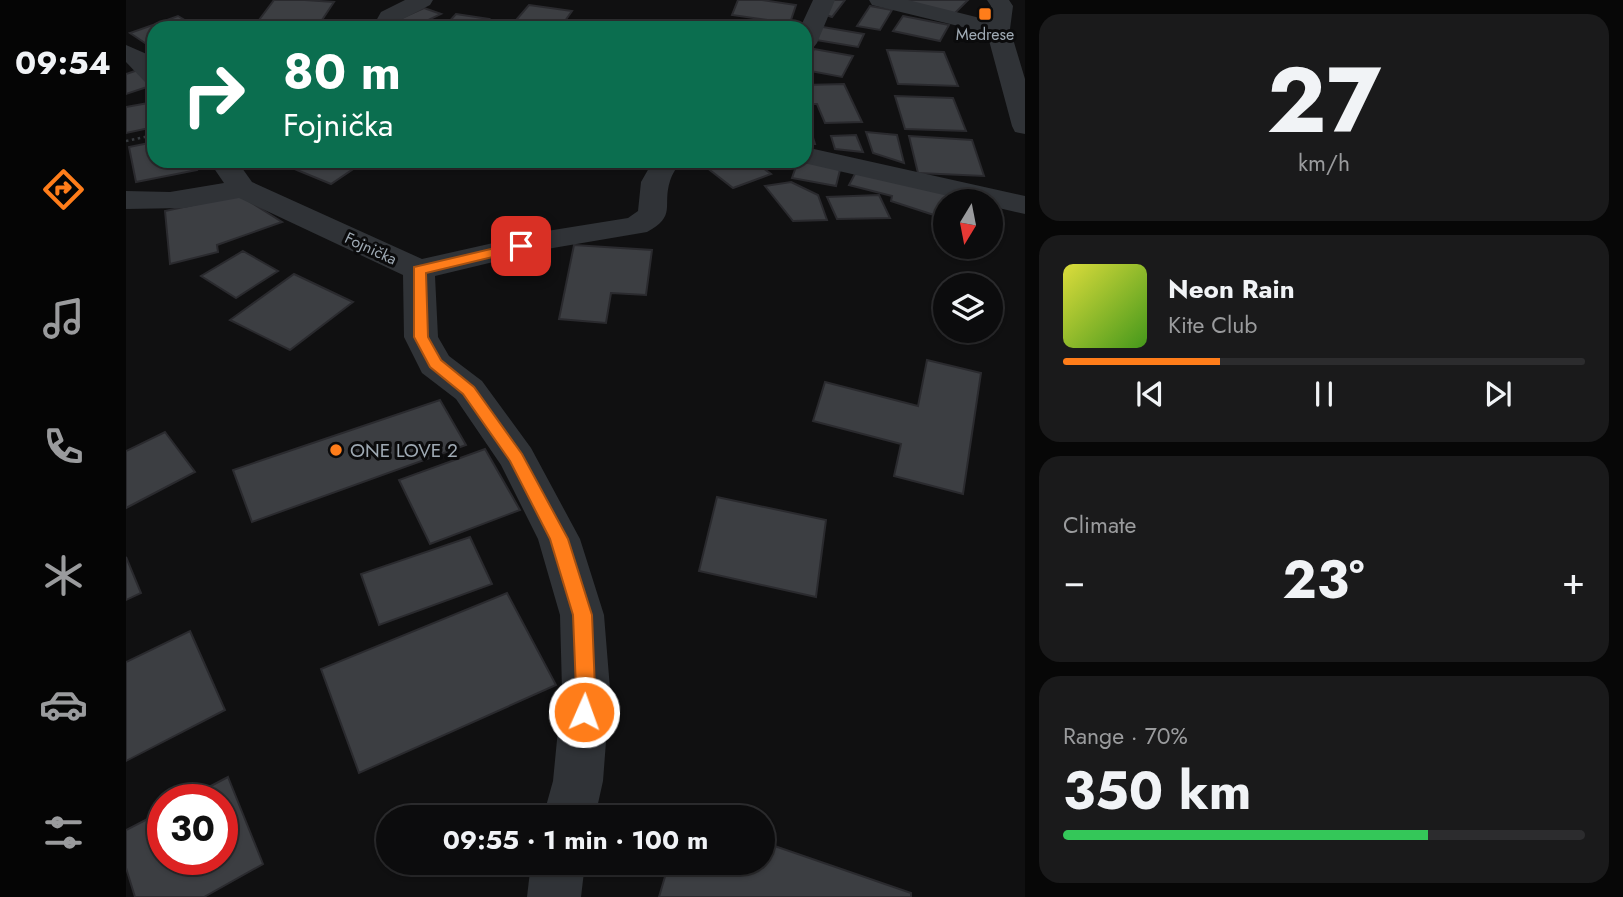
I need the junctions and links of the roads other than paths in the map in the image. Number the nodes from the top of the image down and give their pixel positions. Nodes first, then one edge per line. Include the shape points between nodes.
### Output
1 (422, 0) edge
2 (824, 0) edge
3 (880, 0) edge
4 (1005, 10) edge
5 (387, 21) edge
6 (1024, 21) edge
7 (812, 27) edge
8 (126, 52) edge
9 (147, 68) edge
10 (1024, 126) edge
11 (812, 157) edge
12 (228, 168) edge
13 (663, 168) edge
14 (242, 188) junction
15 (126, 200) edge
16 (1024, 205) edge
17 (419, 270) junction
18 (572, 805) edge
19 (557, 875) edge
20 (554, 897) edge

1 - 5 street
2 - 7 street
3 - 4 street
4 - 6 street
4 - 10 street
8 - 9 street
11 - 16 street
12 - 14 street
13 - 17 street, Fojnička via 656,182 656,206 649,220 636,226 547,240
14 - 15 street via 191,201
14 - 17 street, Fojnička
17 - 18 street via 421,337 435,364 468,390 517,458 559,539 582,615 586,689
19 - 20 street

